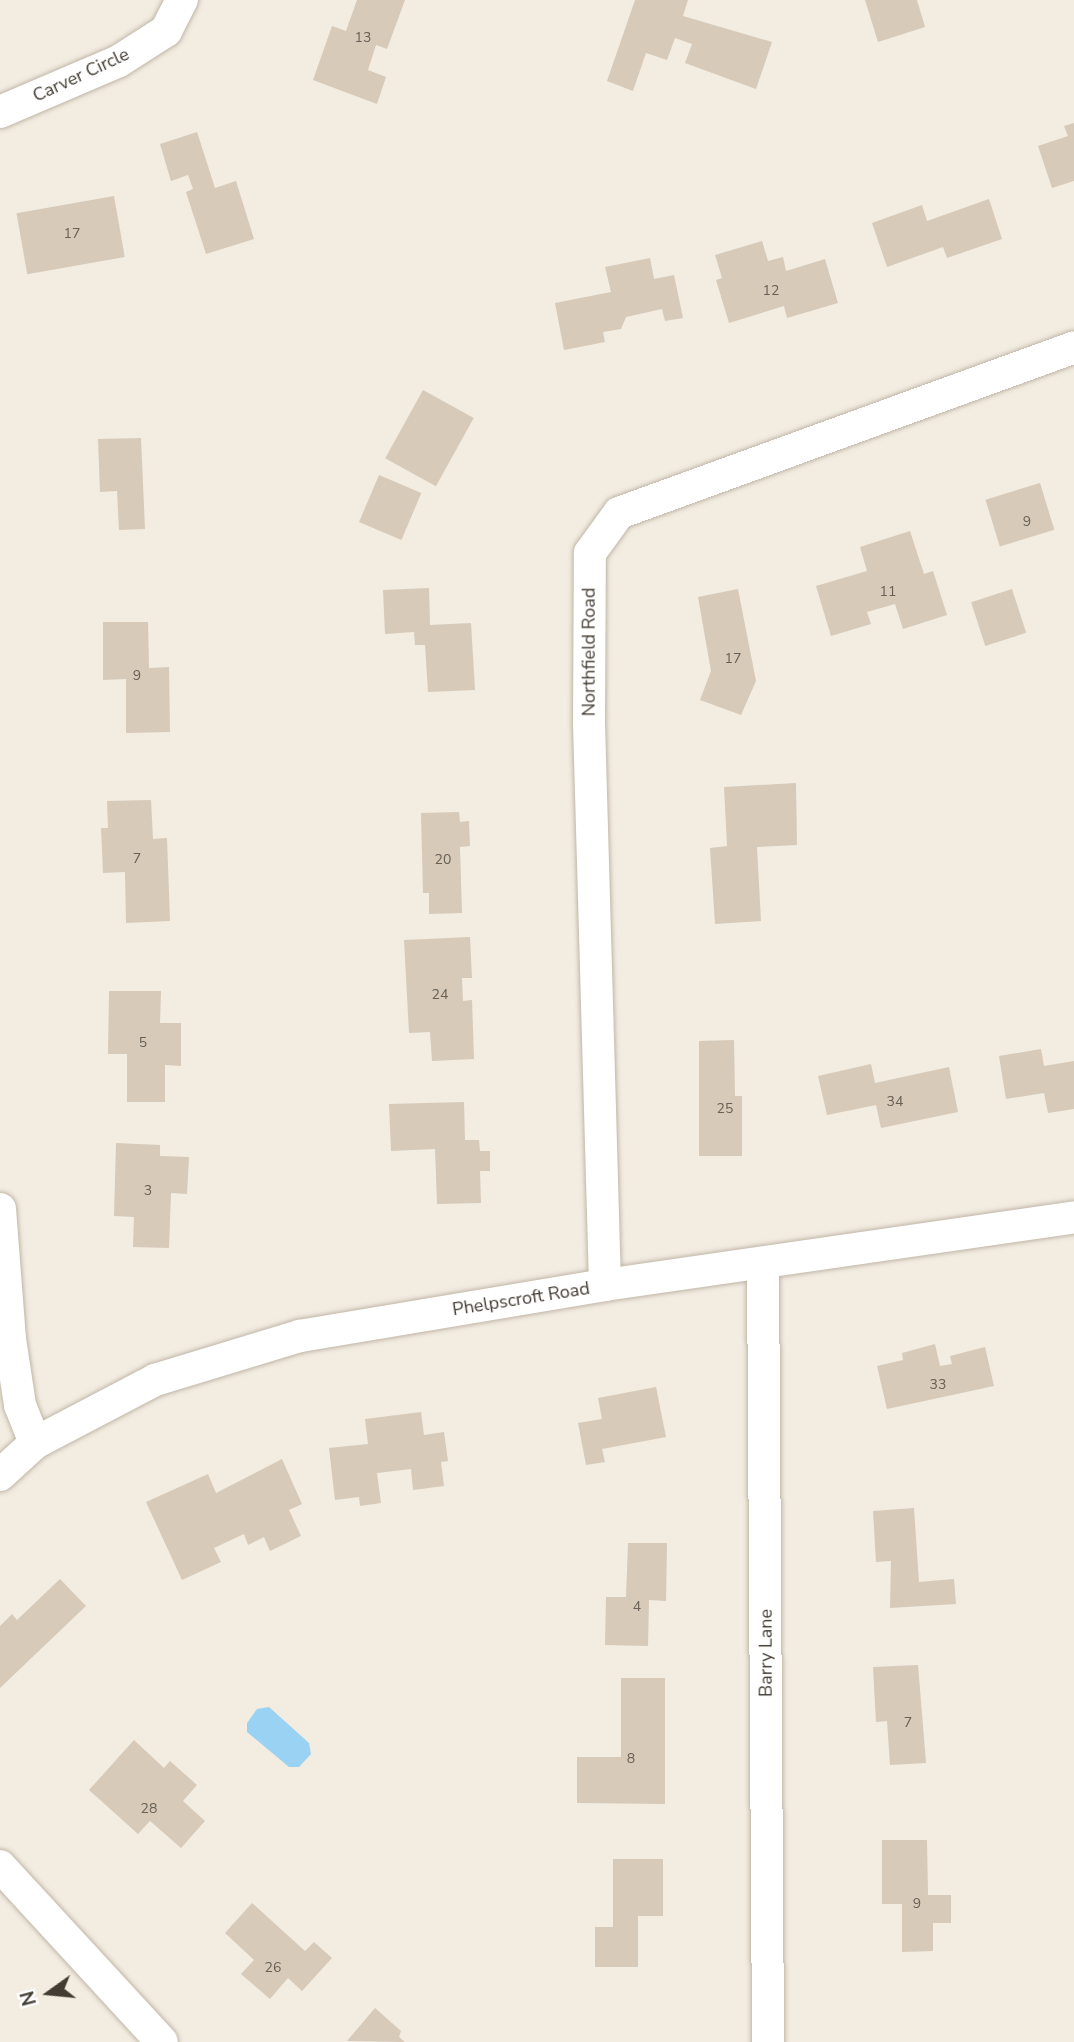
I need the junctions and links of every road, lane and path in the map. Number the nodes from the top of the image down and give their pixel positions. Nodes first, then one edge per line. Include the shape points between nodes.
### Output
1 (183, 0) edge
2 (0, 112) edge
3 (1074, 347) edge
4 (0, 1209) edge
5 (1074, 1217) edge
6 (763, 1265) junction
7 (605, 1285) junction
8 (35, 1443) junction
9 (0, 1475) edge
10 (0, 1866) edge
11 (162, 2042) edge
12 (768, 2042) edge

1 - 2 street, Carver Circle via 166,32 131,53
3 - 7 street, Northfield Road via 619,513 590,553 589,722
4 - 8 street via 12,1352 20,1405
5 - 6 street, Phelpscroft Road
6 - 7 street, Phelpscroft Road
6 - 12 street, Barry Lane
7 - 8 street, Phelpscroft Road via 300,1336 155,1380
8 - 9 street, Phelpscroft Road
10 - 11 street

